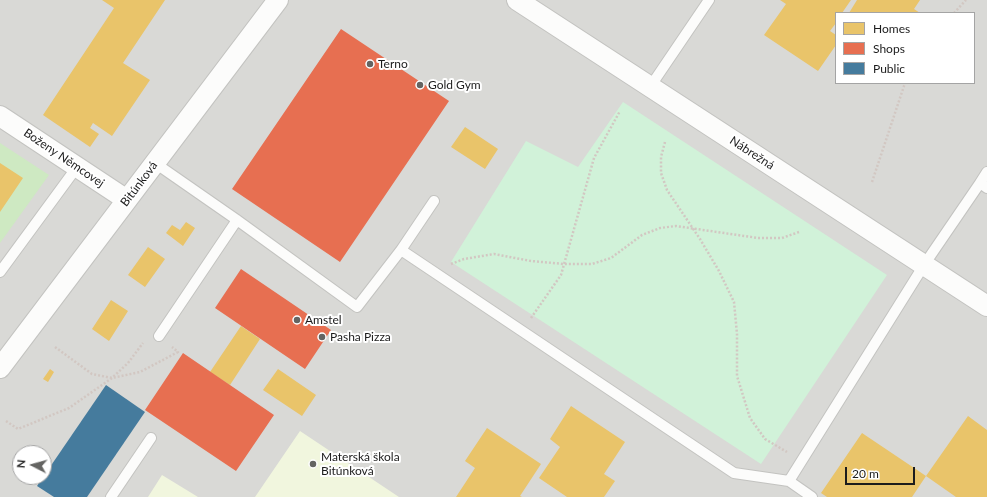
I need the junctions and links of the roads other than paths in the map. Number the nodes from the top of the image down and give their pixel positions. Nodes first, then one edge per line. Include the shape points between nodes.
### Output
1 (278, 0) edge
2 (517, 0) edge
3 (709, 0) edge
4 (650, 87) junction
5 (0, 116) edge
6 (155, 163) junction
7 (78, 167) junction
8 (987, 172) edge
9 (983, 186) edge
10 (127, 200) junction
11 (434, 201) dead end
12 (237, 220) junction
13 (401, 250) junction
14 (924, 265) junction
15 (0, 272) edge
16 (987, 306) edge
17 (159, 336) dead end
18 (0, 368) edge
19 (151, 438) dead end
20 (789, 480) junction
21 (110, 497) edge
22 (812, 497) edge

1 - 6 street, Bitúnková
2 - 4 street, Nábrežná
3 - 4 lane
4 - 14 street, Nábrežná
5 - 7 street, Boženy Němcovej
6 - 10 street, Bitúnková
6 - 12 lane
7 - 10 street, Boženy Němcovej
7 - 15 lane
8 - 9 lane
9 - 14 lane
10 - 18 street, Bitúnková
11 - 13 lane
12 - 13 lane via 356,307
12 - 17 lane
13 - 20 lane via 734,473
14 - 16 street, Nábrežná
14 - 20 lane
19 - 21 lane
20 - 22 lane

